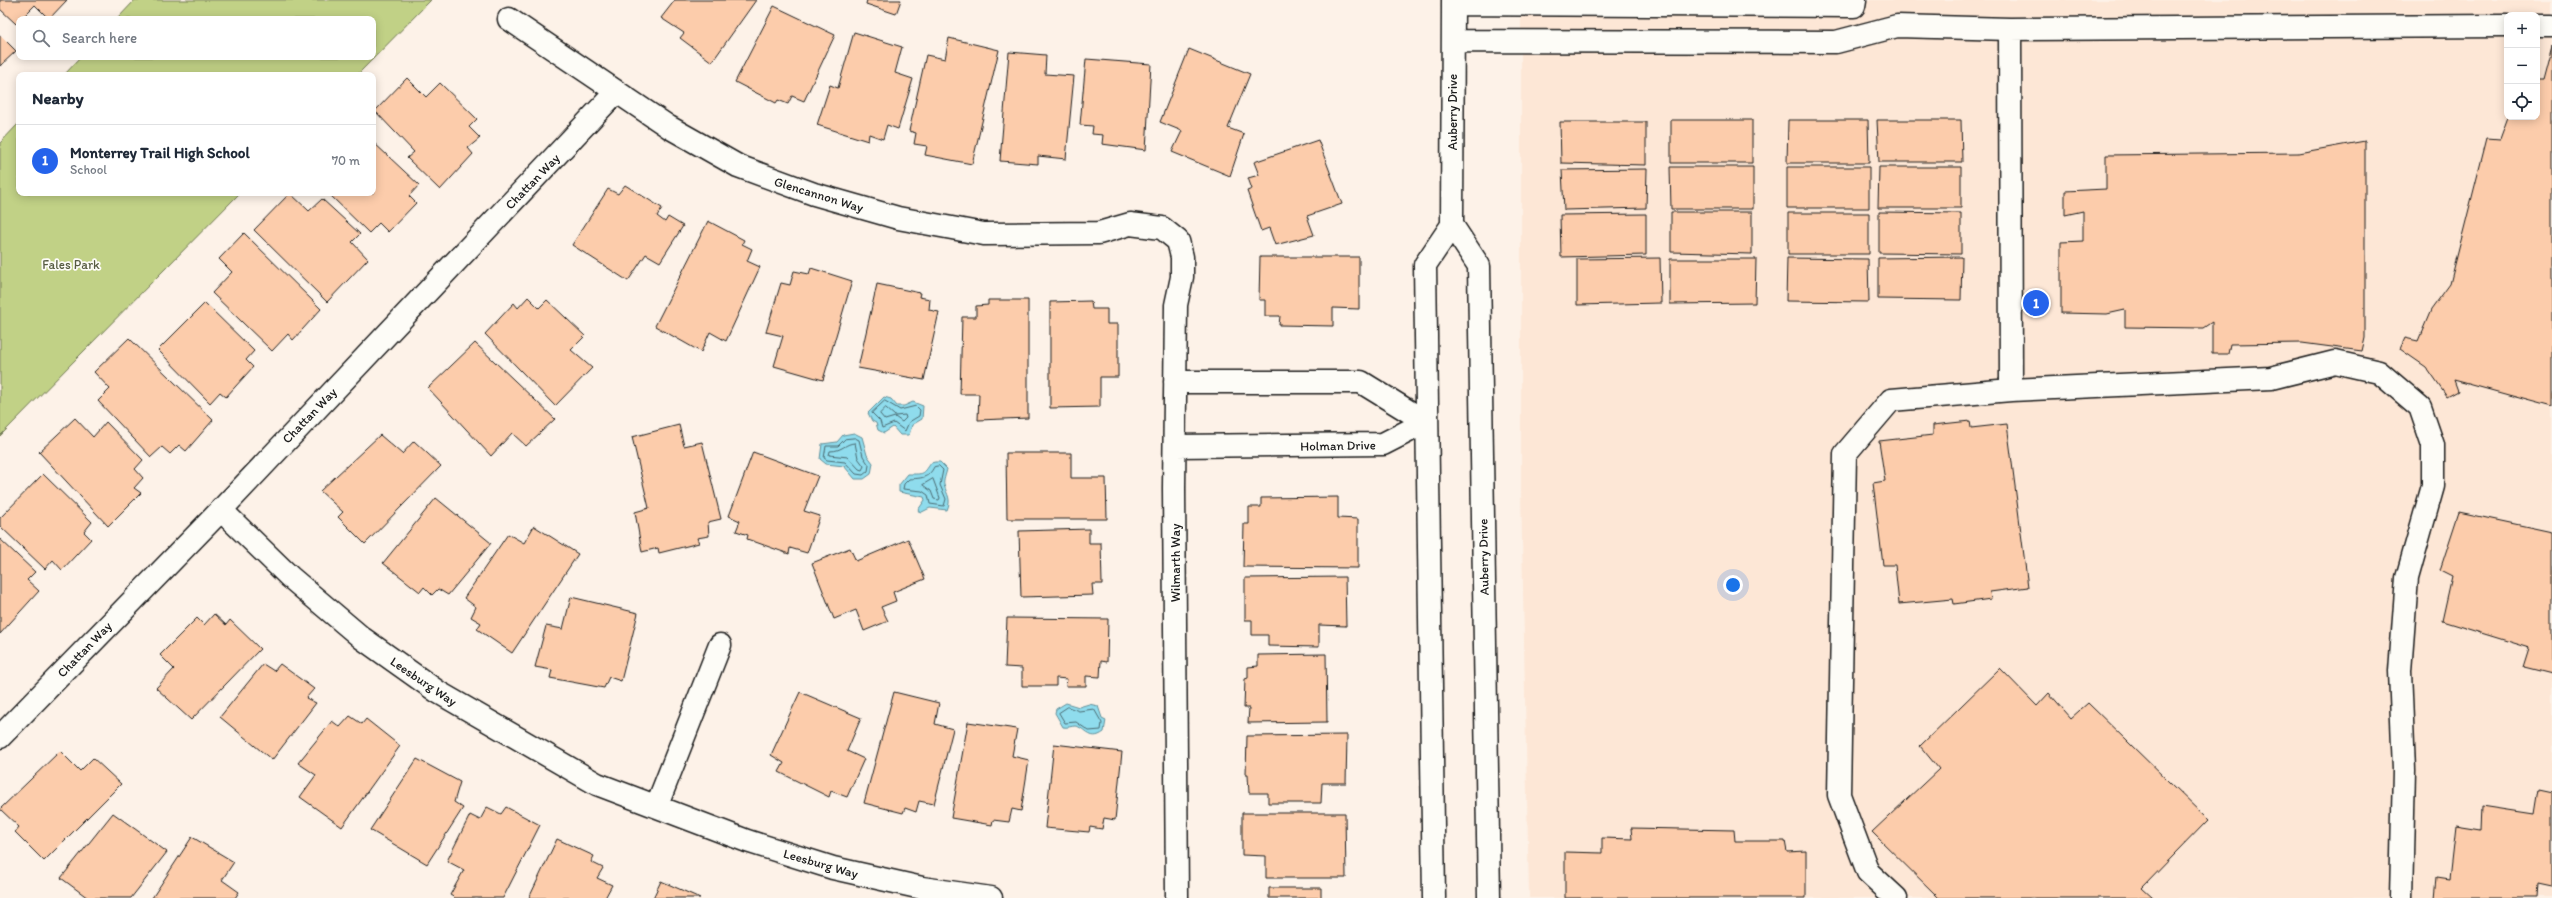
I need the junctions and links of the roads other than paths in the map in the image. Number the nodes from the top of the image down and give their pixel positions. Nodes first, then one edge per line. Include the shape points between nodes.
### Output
1 (1453, 2) edge
2 (1847, 4) edge
3 (508, 19) dead end
4 (2504, 26) edge
5 (2540, 26) edge
6 (2552, 26) edge
7 (2010, 29) junction
8 (1850, 38) junction
9 (1453, 41) junction
10 (616, 92) junction
11 (1452, 225) junction
12 (1169, 233) joint
13 (1175, 382) junction
14 (2011, 390) junction
15 (1426, 422) junction
16 (1175, 446) junction
17 (221, 510) junction
18 (720, 645) dead end
19 (0, 737) edge
20 (657, 805) junction
21 (991, 898) edge
22 (1177, 898) edge
23 (1434, 898) edge
24 (1489, 898) edge
25 (1896, 898) edge
26 (2401, 898) edge

1 - 2 street
1 - 9 street, Auberry Drive
2 - 8 street
3 - 10 street, Glencannon Way
4 - 7 street
5 - 6 street
7 - 8 street via 1897,26
7 - 14 street
8 - 9 street via 1836,42
9 - 11 street, Auberry Drive
10 - 12 street, Glencannon Way via 669,127 738,166 814,194 898,218 984,234 1099,233 1130,224 1156,227
10 - 17 street, Chattan Way
11 - 15 street via 1425,265
11 - 24 street, Auberry Drive via 1479,266
12 - 13 street, Wilmarth Way via 1178,241 1182,257 1182,277 1176,305
13 - 15 street via 1361,382
13 - 16 street, Wilmarth Way
14 - 25 street via 1891,400 1845,454 1839,795 1868,872
14 - 26 street via 2271,378 2335,362 2379,372 2420,407 2434,445 2432,486 2407,586 2400,671 2404,770
15 - 16 street, Holman Drive via 1383,444
15 - 23 street
16 - 22 street, Wilmarth Way
17 - 19 street, Chattan Way
17 - 20 street, Leesburg Way via 290,577 362,638 438,692 597,784
18 - 20 street
20 - 21 street, Leesburg Way via 747,841 834,868 922,888

